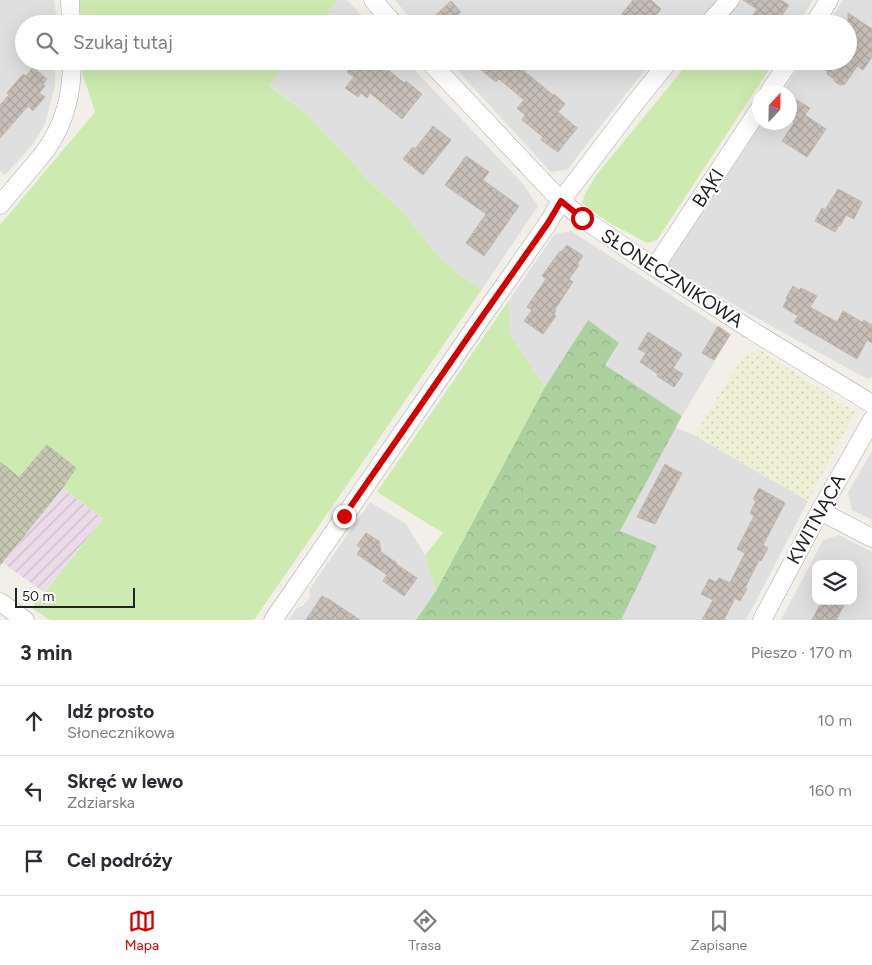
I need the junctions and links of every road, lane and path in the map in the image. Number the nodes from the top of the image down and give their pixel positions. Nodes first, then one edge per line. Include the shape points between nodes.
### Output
1 (70, 0) edge
2 (373, 0) edge
3 (730, 0) edge
4 (829, 0) edge
5 (71, 15) edge
6 (386, 15) edge
7 (716, 15) edge
8 (820, 15) edge
9 (72, 70) edge
10 (437, 70) edge
11 (662, 70) edge
12 (784, 70) edge
13 (774, 85) edge
14 (752, 120) edge
15 (561, 201) junction
16 (0, 205) edge
17 (655, 267) junction
18 (872, 404) edge
19 (872, 420) edge
20 (820, 511) junction
21 (872, 538) edge
22 (0, 602) edge
23 (26, 620) edge
24 (273, 620) edge
25 (762, 620) edge

1 - 5 street
2 - 6 street
3 - 7 street
4 - 8 street
9 - 16 street via 68,104 57,133
10 - 15 street, SŁONECZNIKOWA
11 - 15 street
12 - 13 street
14 - 17 street, BĄKI
15 - 17 street, SŁONECZNIKOWA
15 - 24 street
17 - 18 street, SŁONECZNIKOWA
19 - 20 street, KWITNĄCA
20 - 21 street
20 - 25 street, KWITNĄCA
22 - 23 street

